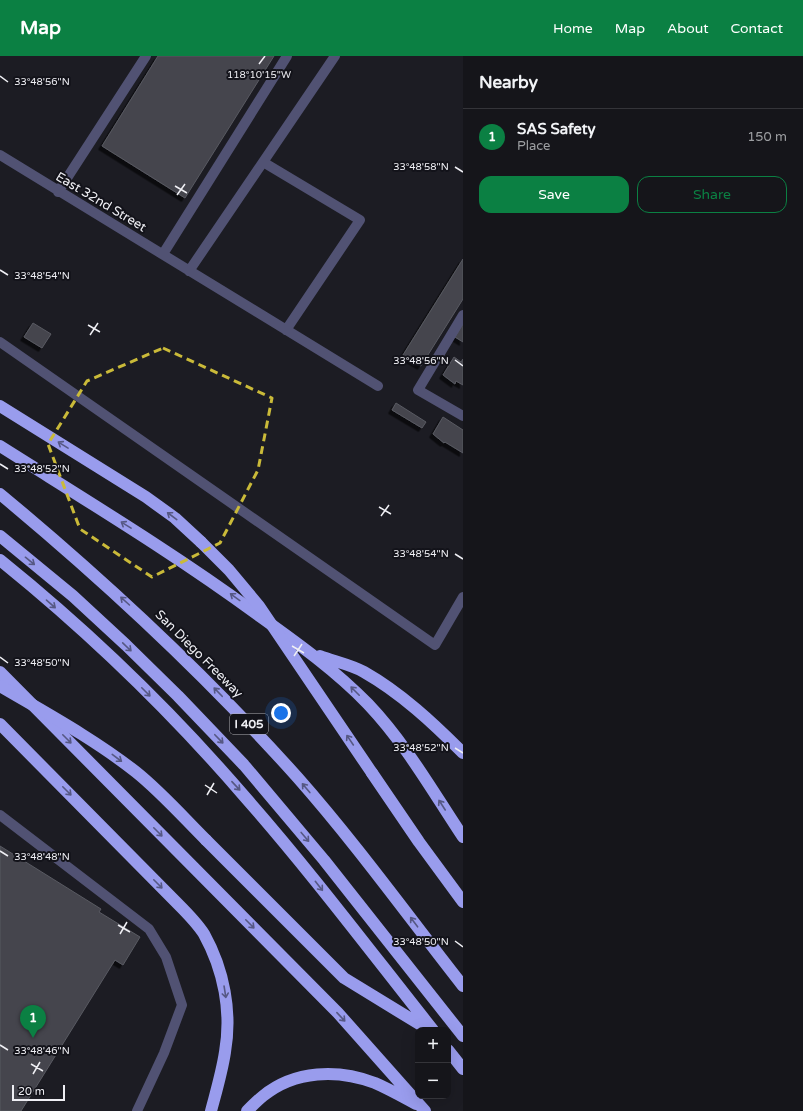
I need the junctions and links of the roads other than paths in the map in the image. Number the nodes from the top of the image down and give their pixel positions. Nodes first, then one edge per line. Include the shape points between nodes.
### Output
1 (146, 56) edge
2 (287, 56) edge
3 (335, 56) edge
4 (0, 155) edge
5 (263, 162) junction
6 (58, 192) junction
7 (163, 254) junction
8 (189, 271) junction
9 (463, 314) edge
10 (286, 330) junction
11 (0, 342) edge
12 (378, 386) dead end
13 (0, 406) edge
14 (463, 416) edge
15 (0, 446) edge
16 (0, 494) edge
17 (0, 536) edge
18 (0, 560) edge
19 (463, 598) edge
20 (312, 653) junction
21 (0, 672) edge
22 (0, 686) edge
23 (0, 724) edge
24 (463, 753) edge
25 (0, 815) edge
26 (463, 838) edge
27 (463, 902) edge
28 (463, 986) edge
29 (424, 1027) edge
30 (430, 1027) edge
31 (463, 1036) edge
32 (451, 1054) edge
33 (463, 1069) edge
34 (424, 1109) edge
35 (137, 1111) edge
36 (211, 1111) edge
37 (247, 1111) edge

1 - 6 lane
2 - 7 lane
3 - 5 lane
4 - 6 lane, East 32nd Street
5 - 8 lane
5 - 10 lane via 360,220
6 - 7 lane, East 32nd Street
7 - 8 lane, East 32nd Street
8 - 10 lane, East 32nd Street
9 - 14 lane via 418,390
10 - 12 lane, East 32nd Street
11 - 19 lane via 435,645
27 -> 13 highway, bridge via 419,842 259,606 229,570 175,518 146,497
20 -> 15 highway via 156,544
28 -> 16 highway, San Diego Freeway / I 405 via 378,875 299,779 244,719 193,666 126,603
17 -> 31 highway via 73,596 126,645 244,765 324,860
18 -> 30 highway via 143,689 245,796
20 - 24 highway via 362,671 410,705
26 -> 20 highway via 391,730 341,677
21 -> 34 highway via 338,1013
22 -> 29 highway, bridge via 75,730 136,773 344,978
23 -> 36 highway via 178,904 203,934 223,980 228,1024 226,1052
25 - 35 lane via 149,929 166,957 182,1005 164,1053
32 - 33 highway
34 - 37 highway via 377,1084 353,1076 333,1074 299,1078 280,1085

